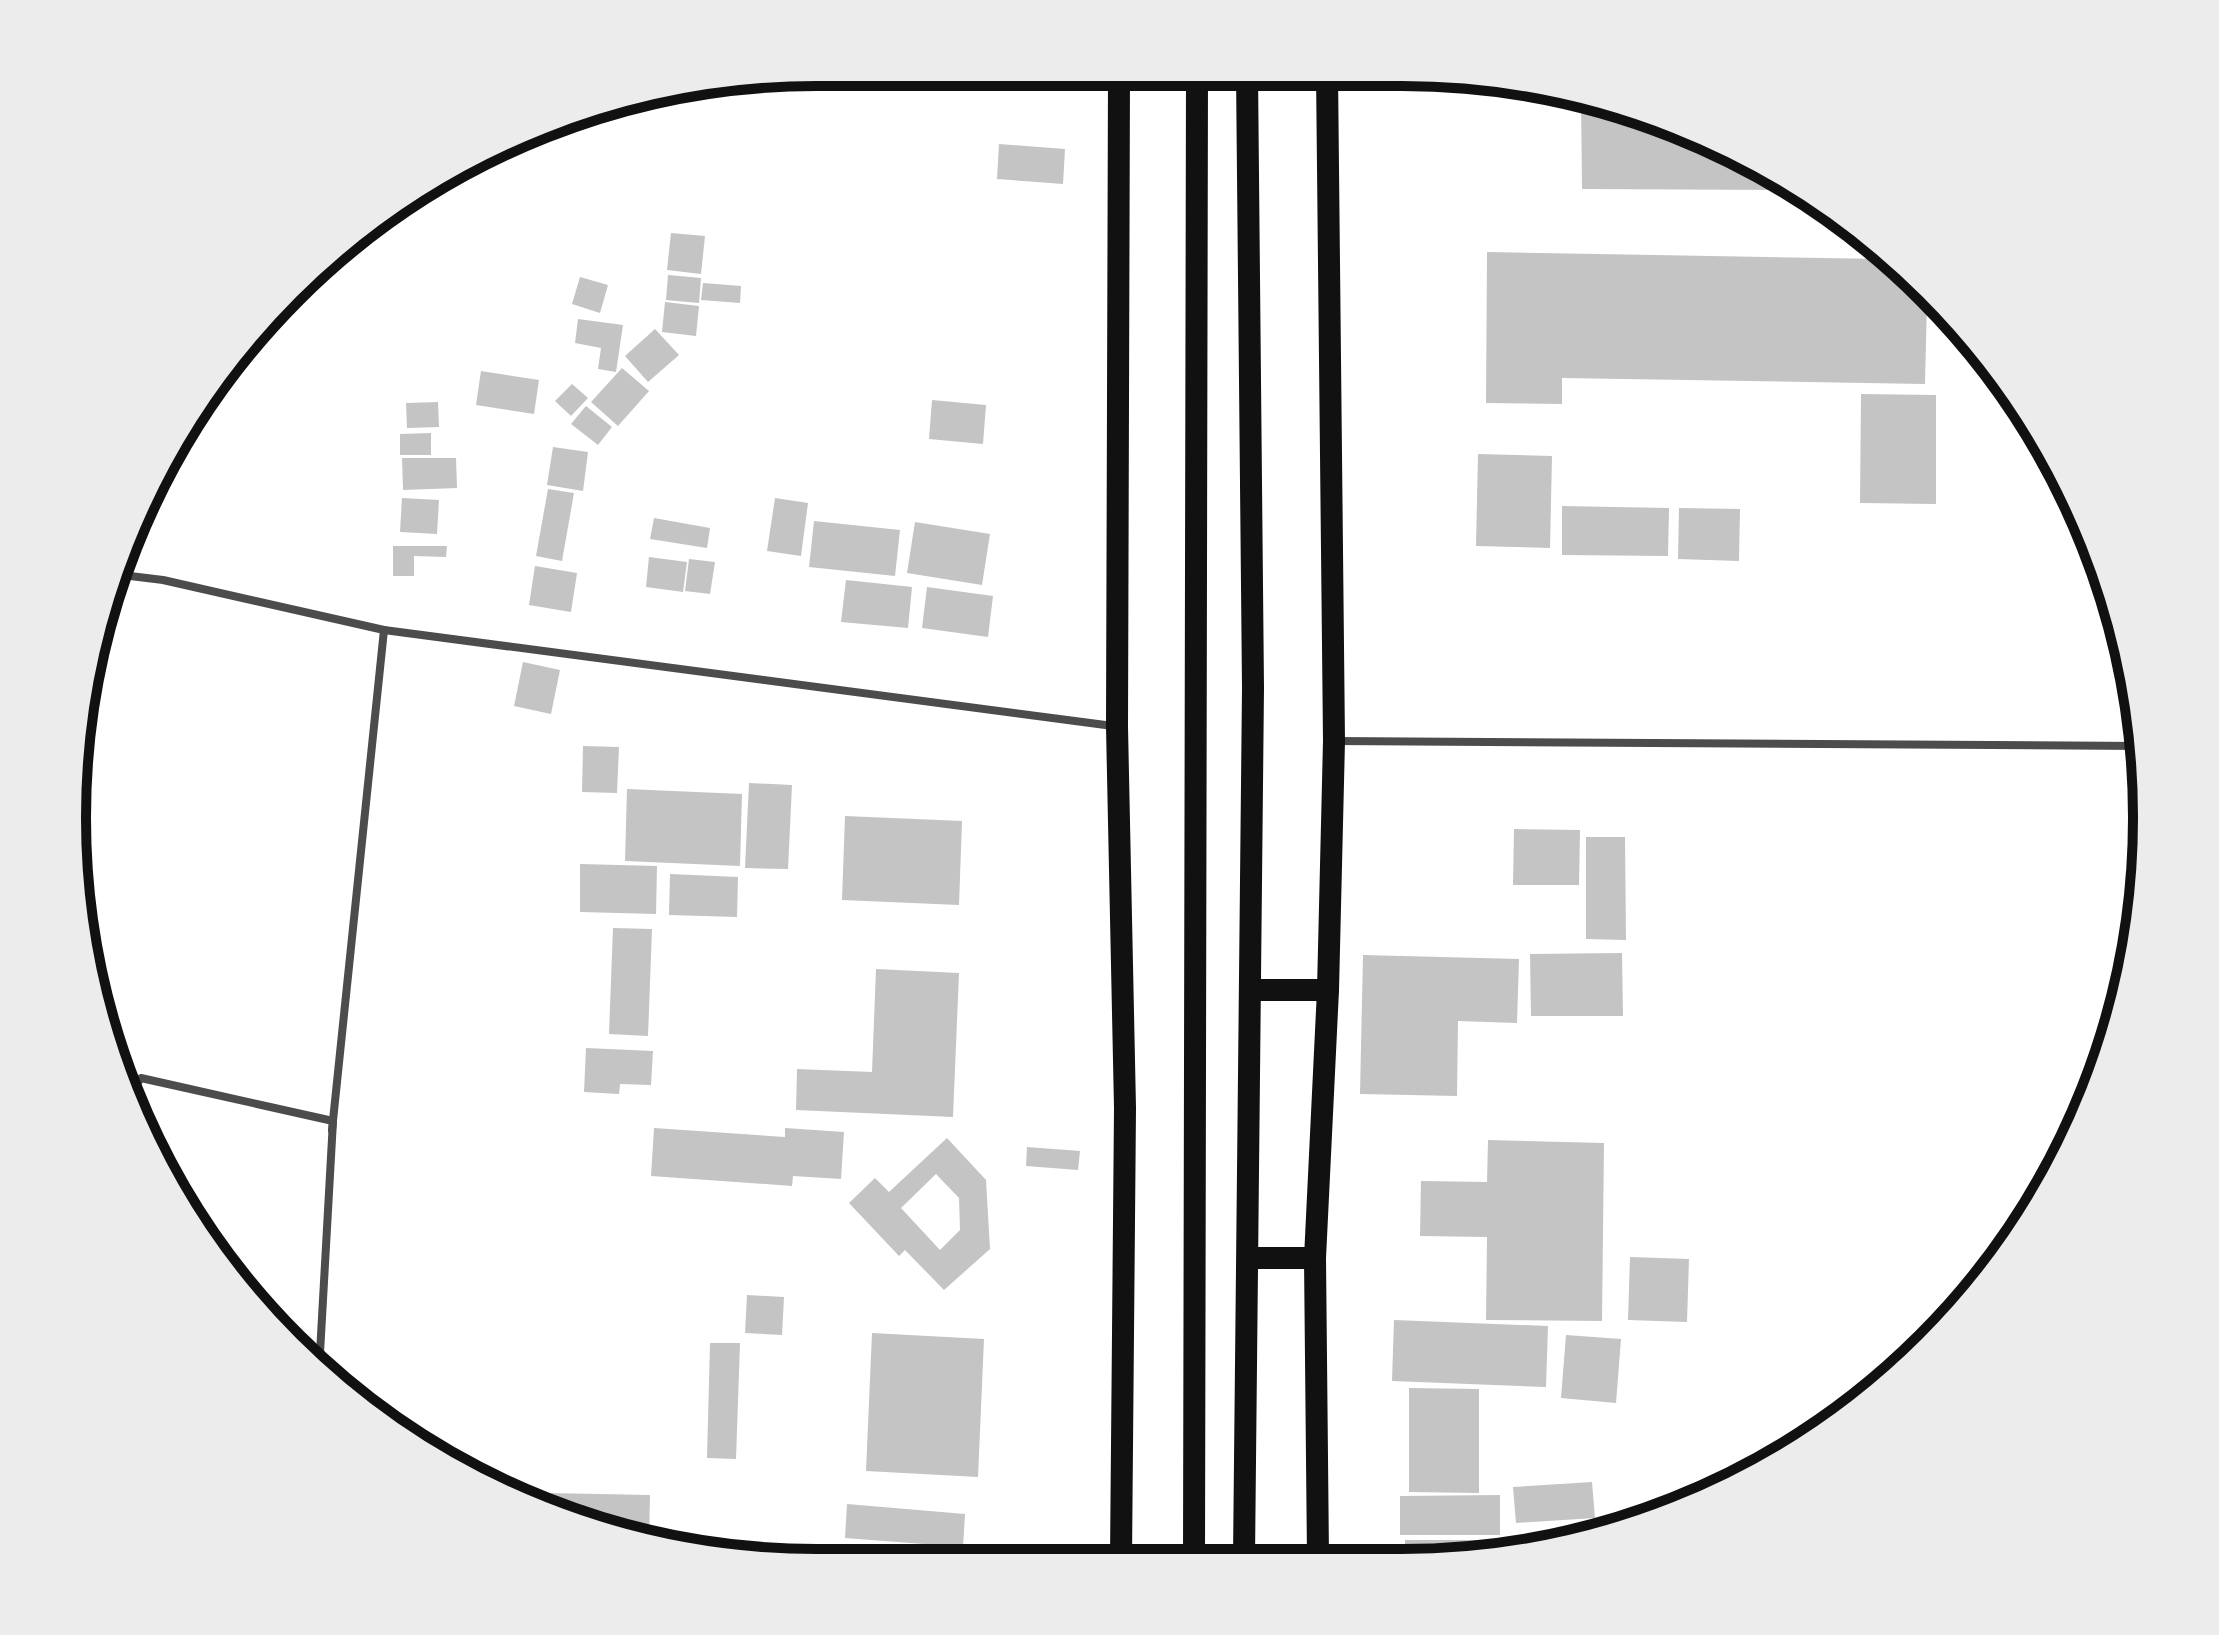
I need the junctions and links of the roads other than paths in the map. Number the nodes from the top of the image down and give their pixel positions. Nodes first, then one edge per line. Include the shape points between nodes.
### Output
1 (1119, 86) edge
2 (1197, 86) edge
3 (1247, 86) edge
4 (1327, 86) edge
5 (127, 576) edge
6 (384, 630) junction
7 (1117, 727) junction
8 (1334, 741) junction
9 (2129, 746) edge
10 (1251, 990) junction
11 (1328, 990) junction
12 (137, 1084) edge
13 (332, 1130) junction
14 (1248, 1258) junction
15 (1315, 1258) junction
16 (316, 1349) edge
17 (1121, 1549) edge
18 (1194, 1549) edge
19 (1244, 1549) edge
20 (1318, 1549) edge

1 - 7 highway
2 - 18 highway
3 - 10 highway
4 - 8 highway
5 - 6 street
6 - 7 street
6 - 13 street
7 - 17 highway via 1125,1108
8 - 9 street
8 - 11 highway
10 - 11 highway
10 - 14 highway
11 - 15 highway
12 - 13 street via 141,1078 333,1121
13 - 16 street
14 - 15 highway
14 - 19 highway
15 - 20 highway

